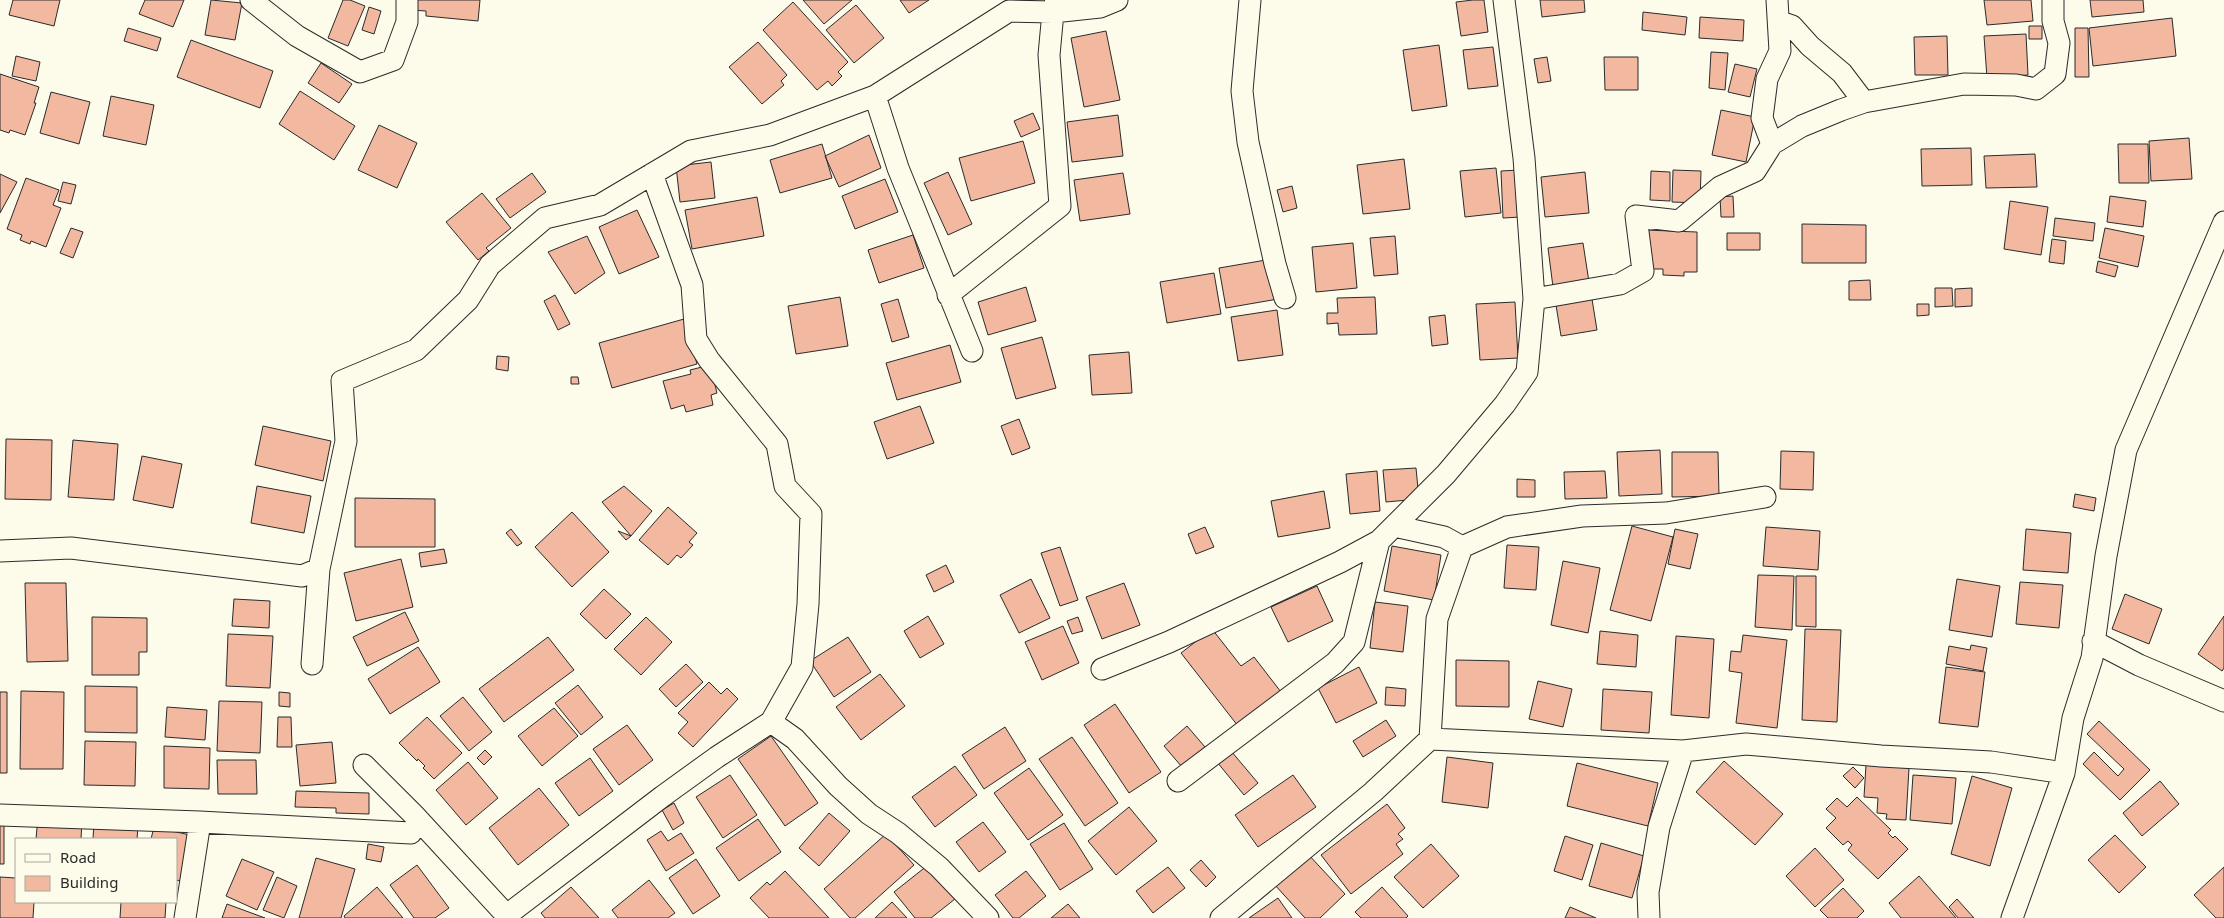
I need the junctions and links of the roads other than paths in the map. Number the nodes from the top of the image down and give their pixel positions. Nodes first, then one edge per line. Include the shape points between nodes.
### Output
1 (251, 0) edge
2 (407, 0) edge
3 (1118, 0) edge
4 (1250, 0) edge
5 (1504, 0) edge
6 (1777, 0) edge
7 (2053, 0) edge
8 (1054, 6) edge
9 (1780, 22) junction
10 (875, 96) junction
11 (1864, 102) junction
12 (1772, 144) junction
13 (652, 174) junction
14 (2224, 222) edge
15 (948, 296) junction
16 (1285, 298) dead end
17 (1534, 299) junction
18 (972, 351) dead end
19 (1765, 497) dead end
20 (1394, 526) junction
21 (1379, 541) junction
22 (1462, 547) junction
23 (0, 551) edge
24 (319, 569) junction
25 (2094, 641) junction
26 (312, 664) dead end
27 (1102, 669) dead end
28 (2224, 702) edge
29 (771, 722) junction
30 (1430, 740) junction
31 (1683, 751) junction
32 (364, 765) dead end
33 (2064, 773) junction
34 (1178, 781) dead end
35 (0, 815) edge
36 (200, 822) junction
37 (411, 833) dead end
38 (508, 917) edge
39 (185, 918) edge
40 (988, 918) edge
41 (1221, 918) edge
42 (1649, 918) edge
43 (2012, 918) edge

1 - 2 street via 297,36 360,72 393,60 408,22
3 - 8 street via 1100,7
4 - 16 street via 1242,91 1248,142
5 - 17 street via 1524,158
6 - 9 street
7 - 11 street via 2053,21 2060,43 2055,74 2036,89 2016,85 1964,84
8 - 10 street via 1009,11
8 - 15 street via 1050,55 1060,206
9 - 11 street via 1792,26 1842,73
9 - 12 street via 1780,51 1767,79 1762,118
10 - 13 street via 770,135 691,152
10 - 15 street via 898,168
11 - 12 street via 1802,126
12 - 17 street via 1755,171 1720,187 1679,221 1636,216 1643,271 1620,284
13 - 24 street via 600,205 545,218 490,265 468,300 416,350 342,381 346,441
13 - 29 street via 692,285 696,339 776,444 785,486 811,514 802,667
14 - 25 street via 2126,450
15 - 18 street
17 - 20 street via 1526,372 1505,404 1446,474
19 - 22 street via 1666,513 1582,516 1507,527
20 - 21 street
20 - 22 street via 1444,537
21 - 27 street via 1169,642
21 - 34 street via 1354,642 1335,663
22 - 30 street via 1437,619
23 - 24 street via 70,548 302,576
24 - 26 street
25 - 28 street via 2138,665
25 - 33 street via 2092,658 2073,718
29 - 38 street via 664,796
29 - 40 street via 795,739 869,814 939,867
30 - 31 street
30 - 41 street via 1373,792
31 - 33 street via 1746,744 1861,755 1991,762
31 - 42 street via 1658,827 1648,892
32 - 38 street
33 - 43 street
35 - 36 street
36 - 37 street
36 - 39 street

